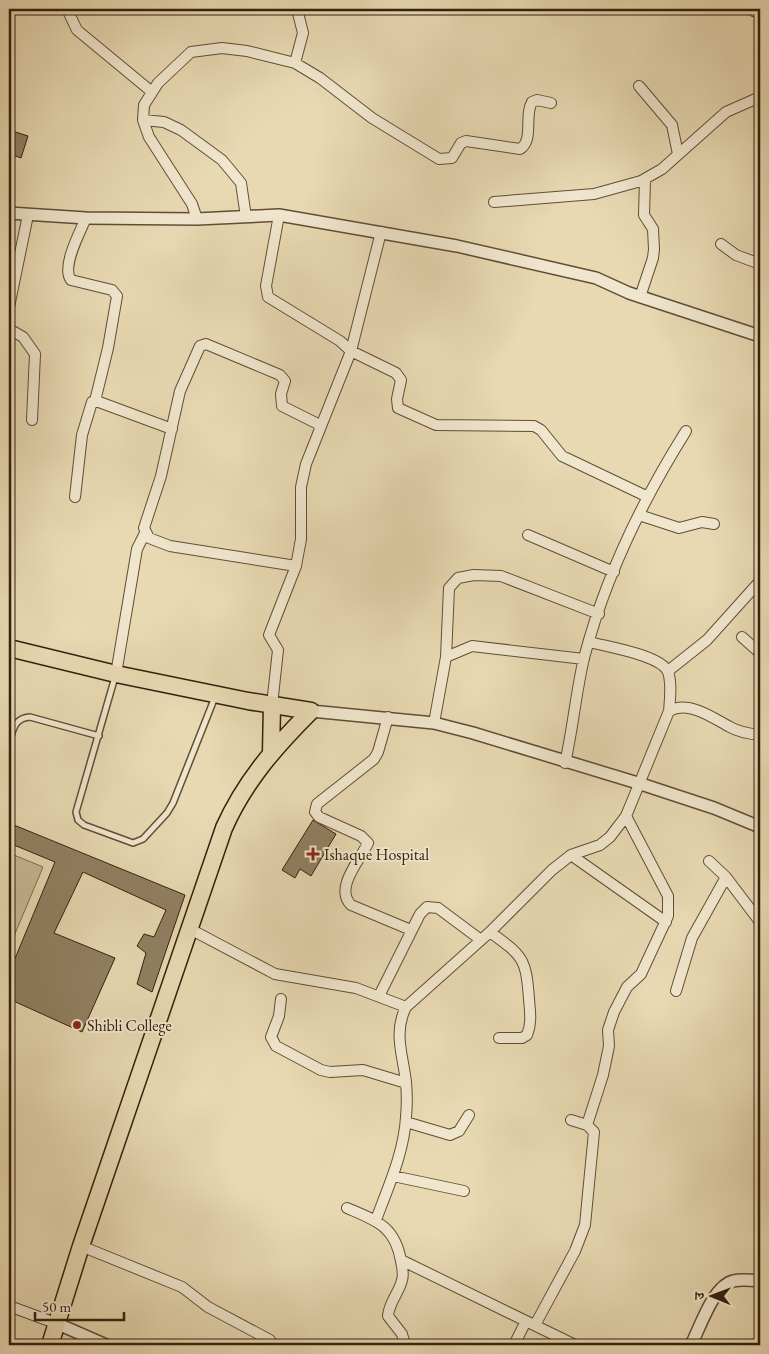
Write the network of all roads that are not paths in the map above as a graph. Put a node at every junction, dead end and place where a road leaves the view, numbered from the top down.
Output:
1 (67, 9) edge
2 (297, 9) edge
3 (295, 62) junction
4 (639, 86) dead end
5 (152, 92) junction
6 (760, 97) edge
7 (551, 103) dead end
8 (143, 120) junction
9 (678, 154) junction
10 (644, 180) junction
11 (494, 202) dead end
12 (9, 214) edge
13 (28, 215) junction
14 (279, 215) junction
15 (246, 216) junction
16 (86, 218) junction
17 (197, 219) junction
18 (381, 232) junction
19 (721, 244) dead end
20 (760, 264) edge
21 (640, 297) junction
22 (9, 307) edge
23 (9, 329) edge
24 (760, 336) edge
25 (351, 351) junction
26 (95, 401) junction
27 (32, 420) dead end
28 (320, 424) junction
29 (172, 430) junction
30 (686, 431) dead end
31 (75, 497) dead end
32 (648, 497) junction
33 (639, 515) junction
34 (714, 524) dead end
35 (145, 533) junction
36 (528, 536) dead end
37 (296, 566) junction
38 (614, 572) junction
39 (760, 581) edge
40 (599, 614) junction
41 (742, 637) dead end
42 (590, 642) junction
43 (9, 648) edge
44 (760, 653) edge
45 (446, 657) junction
46 (584, 659) junction
47 (668, 671) junction
48 (116, 674) junction
49 (216, 694) junction
50 (272, 705) junction
51 (311, 711) junction
52 (669, 711) junction
53 (388, 718) junction
54 (434, 724) junction
55 (760, 735) edge
56 (99, 736) junction
57 (9, 743) edge
58 (271, 754) junction
59 (565, 763) junction
60 (641, 784) junction
61 (626, 816) junction
62 (760, 827) edge
63 (571, 855) junction
64 (709, 860) dead end
65 (726, 877) junction
66 (666, 922) junction
67 (760, 922) edge
68 (190, 929) junction
69 (411, 930) junction
70 (490, 932) junction
71 (481, 940) junction
72 (676, 991) dead end
73 (380, 996) junction
74 (281, 999) dead end
75 (406, 1007) junction
76 (499, 1038) dead end
77 (406, 1083) junction
78 (469, 1116) dead end
79 (570, 1120) dead end
80 (406, 1122) junction
81 (587, 1125) junction
82 (392, 1176) junction
83 (464, 1191) dead end
84 (347, 1208) dead end
85 (376, 1220) junction
86 (82, 1246) junction
87 (400, 1260) junction
88 (760, 1281) edge
89 (9, 1306) edge
90 (530, 1323) junction
91 (58, 1324) junction
92 (270, 1340) dead end
93 (50, 1345) edge
94 (106, 1345) edge
95 (405, 1345) edge
96 (514, 1345) edge
97 (575, 1345) edge
98 (691, 1345) edge

1 - 5 street
2 - 3 street
3 - 5 street
3 - 7 street
4 - 9 street
5 - 8 street
6 - 9 street
8 - 15 street
8 - 17 street
9 - 10 street
10 - 11 street
10 - 21 street
12 - 13 street
13 - 16 street
13 - 22 street
14 - 15 street
14 - 18 street
14 - 25 street
15 - 17 street
16 - 17 street
16 - 26 street
18 - 21 street
18 - 25 street
19 - 20 street
21 - 24 street
23 - 27 street
25 - 28 street
25 - 32 street
26 - 29 street
26 - 31 street
28 - 29 street
28 - 37 street
29 - 35 street
30 - 32 street
32 - 33 street
33 - 34 street
33 - 38 street
35 - 37 street
35 - 48 street
36 - 38 street
37 - 50 street
38 - 40 street
39 - 47 street
40 - 42 street
40 - 45 street
41 - 44 street
42 - 46 street
42 - 47 street
43 - 48 highway
45 - 46 street
45 - 54 street
46 - 59 street
47 - 52 street
48 - 49 highway
48 - 56 lane
49 - 50 highway
49 - 56 lane
50 - 51 highway
50 - 58 highway
51 - 53 street
51 - 58 highway
52 - 55 street
52 - 60 street
53 - 54 street
53 - 69 street
54 - 59 street
56 - 57 lane
58 - 68 highway
59 - 60 street
60 - 61 street
60 - 62 street
61 - 63 street
61 - 66 street
63 - 66 street
63 - 70 street
64 - 65 street
65 - 67 street
65 - 72 street
66 - 81 street
68 - 73 street
68 - 86 highway
69 - 71 street
69 - 73 street
70 - 71 street
70 - 76 street
71 - 75 street
73 - 75 street
74 - 77 street
75 - 77 street
77 - 80 street
78 - 80 street
79 - 81 street
80 - 82 street
81 - 90 street
82 - 83 street
82 - 85 street
84 - 85 street
85 - 87 street
86 - 91 highway
86 - 92 street
87 - 90 street
87 - 95 street
88 - 98 street
89 - 91 street
90 - 96 street
90 - 97 street
91 - 93 highway
91 - 94 street

